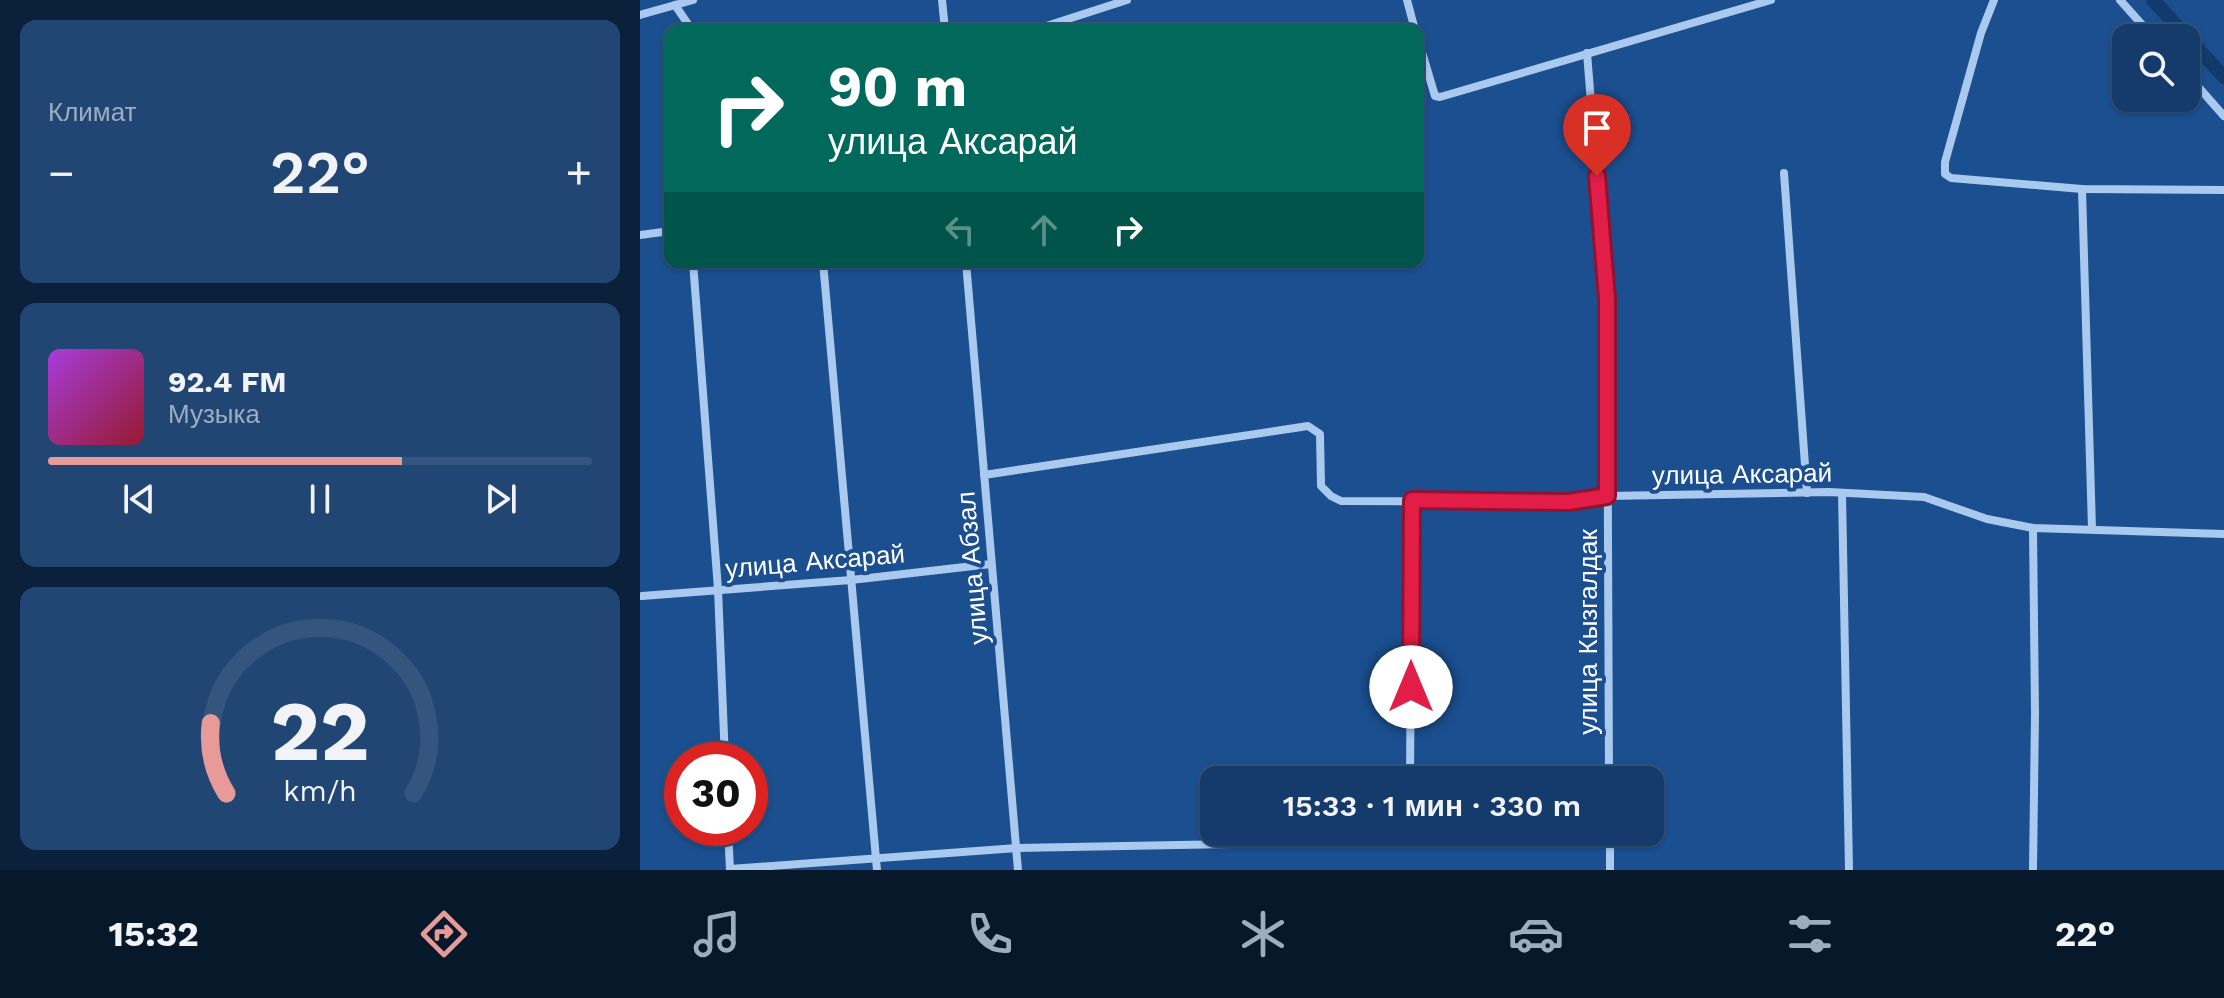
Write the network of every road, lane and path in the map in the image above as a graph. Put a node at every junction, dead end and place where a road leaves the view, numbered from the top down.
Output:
1 (693, 0) edge
2 (942, 0) edge
3 (1127, 0) edge
4 (1407, 0) edge
5 (1771, 0) edge
6 (1994, 0) edge
7 (2120, 0) edge
8 (675, 5) junction
9 (640, 15) edge
10 (688, 24) edge
11 (944, 24) edge
12 (1053, 24) edge
13 (1413, 24) edge
14 (2141, 24) edge
15 (1587, 53) junction
16 (1424, 59) edge
17 (2200, 89) edge
18 (2224, 116) edge
19 (1784, 173) dead end
20 (2082, 189) junction
21 (2224, 190) edge
22 (664, 232) edge
23 (640, 235) edge
24 (693, 268) edge
25 (824, 268) edge
26 (967, 268) edge
27 (984, 475) junction
28 (1807, 493) junction
29 (1842, 493) junction
30 (1607, 496) junction
31 (1412, 500) junction
32 (2033, 528) junction
33 (2092, 529) junction
34 (2224, 534) edge
35 (991, 564) junction
36 (851, 580) junction
37 (718, 589) junction
38 (642, 596) dead end
39 (724, 742) edge
40 (1410, 766) edge
41 (1609, 766) edge
42 (1200, 845) edge
43 (729, 846) edge
44 (1610, 846) edge
45 (1017, 848) junction
46 (876, 857) junction
47 (730, 869) edge
48 (877, 870) edge
49 (1018, 870) edge
50 (1610, 870) edge
51 (1849, 870) edge
52 (2033, 870) edge

1 - 8 street
2 - 11 street
3 - 12 street
4 - 13 street
5 - 15 street
6 - 20 street
7 - 14 street
8 - 9 street
8 - 10 street
15 - 16 street
15 - 30 street, улица Кызгалдак
17 - 18 street
19 - 28 street
20 - 21 street
20 - 33 street
22 - 23 street
24 - 37 street
25 - 36 street
26 - 27 street, улица Абзал
27 - 31 street, улица Аксарай
27 - 35 street, улица Абзал
28 - 29 street, улица Аксарай
28 - 30 street, улица Аксарай
29 - 32 street, улица Аксарай
29 - 51 street
30 - 31 street, улица Аксарай
30 - 41 street, улица Кызгалдак
31 - 40 street
32 - 33 street, улица Аксарай
32 - 52 street
33 - 34 street, улица Аксарай
35 - 36 street, улица Аксарай
35 - 45 street, улица Абзал
36 - 37 street, улица Аксарай
36 - 46 street
37 - 38 street, улица Аксарай
37 - 39 street
42 - 45 street
43 - 47 street
44 - 50 street
45 - 46 street
45 - 49 street, улица Абзал
46 - 47 street
46 - 48 street

